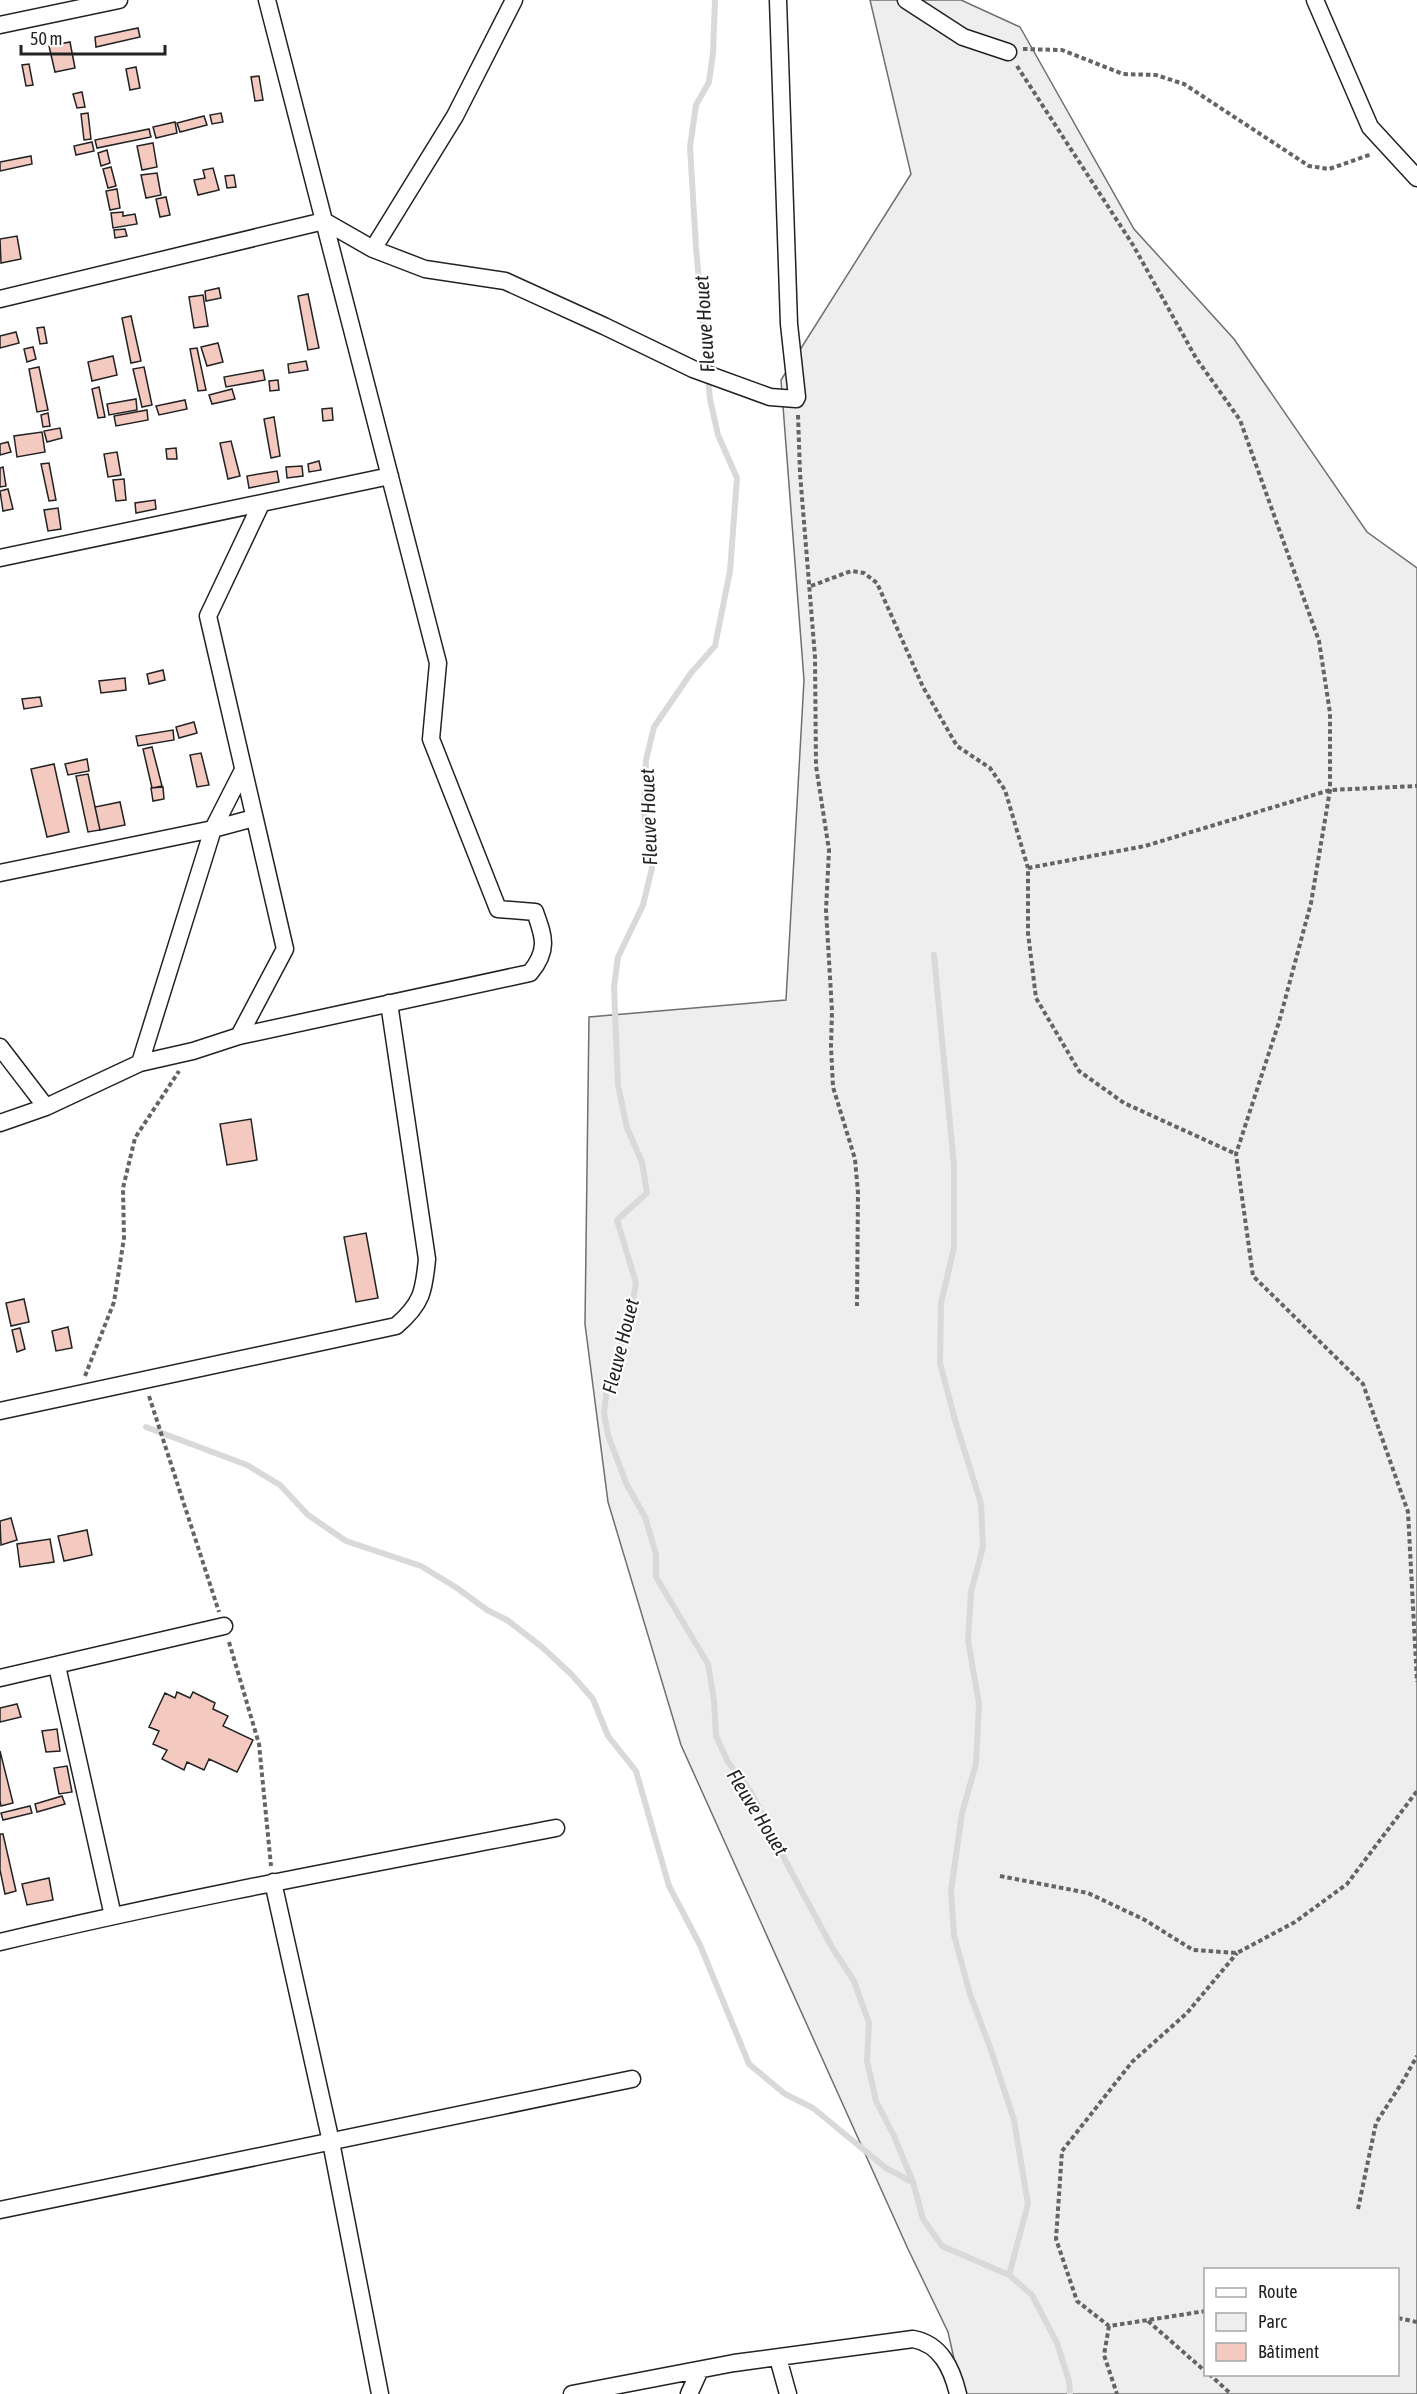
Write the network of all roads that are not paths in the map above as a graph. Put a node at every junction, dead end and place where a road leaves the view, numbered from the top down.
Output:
1 (119, 0) edge
2 (267, 0) edge
3 (514, 0) edge
4 (778, 0) edge
5 (906, 0) edge
6 (1315, 0) edge
7 (0, 25) edge
8 (1008, 52) road end
9 (1417, 178) edge
10 (324, 221) junction
11 (373, 249) junction
12 (0, 299) edge
13 (390, 476) junction
14 (261, 504) junction
15 (0, 558) edge
16 (243, 771) junction
17 (254, 818) junction
18 (213, 829) junction
19 (0, 873) edge
20 (389, 1003) junction
21 (239, 1036) junction
22 (0, 1047) edge
23 (140, 1062) junction
24 (46, 1107) junction
25 (0, 1123) edge
26 (0, 1411) edge
27 (224, 1626) dead end
28 (57, 1666) junction
29 (0, 1678) edge
30 (556, 1828) dead end
31 (273, 1882) junction
32 (112, 1916) junction
33 (0, 1942) edge
34 (632, 2079) dead end
35 (331, 2142) junction
36 (0, 2210) edge
37 (778, 2358) junction
38 (699, 2372) junction
39 (380, 2394) edge
40 (572, 2394) edge
41 (689, 2394) edge
42 (788, 2394) edge
43 (958, 2394) edge

1 - 7 street
2 - 10 street
3 - 11 street
4 - 11 street
5 - 8 street
6 - 9 street
10 - 11 street
10 - 12 street
10 - 13 street
13 - 14 street
13 - 20 street
14 - 15 street
14 - 16 street
16 - 17 street
16 - 18 street
17 - 18 street
17 - 21 street
18 - 19 street
18 - 23 street
20 - 21 street
20 - 26 street
21 - 23 street
22 - 24 street
23 - 24 street
24 - 25 street
27 - 28 street
28 - 29 street
28 - 32 street
30 - 31 street
31 - 32 street
31 - 35 street
32 - 33 street
34 - 35 street
35 - 36 street
35 - 39 street
37 - 38 street
37 - 42 street
37 - 43 street
38 - 40 street
38 - 41 street

